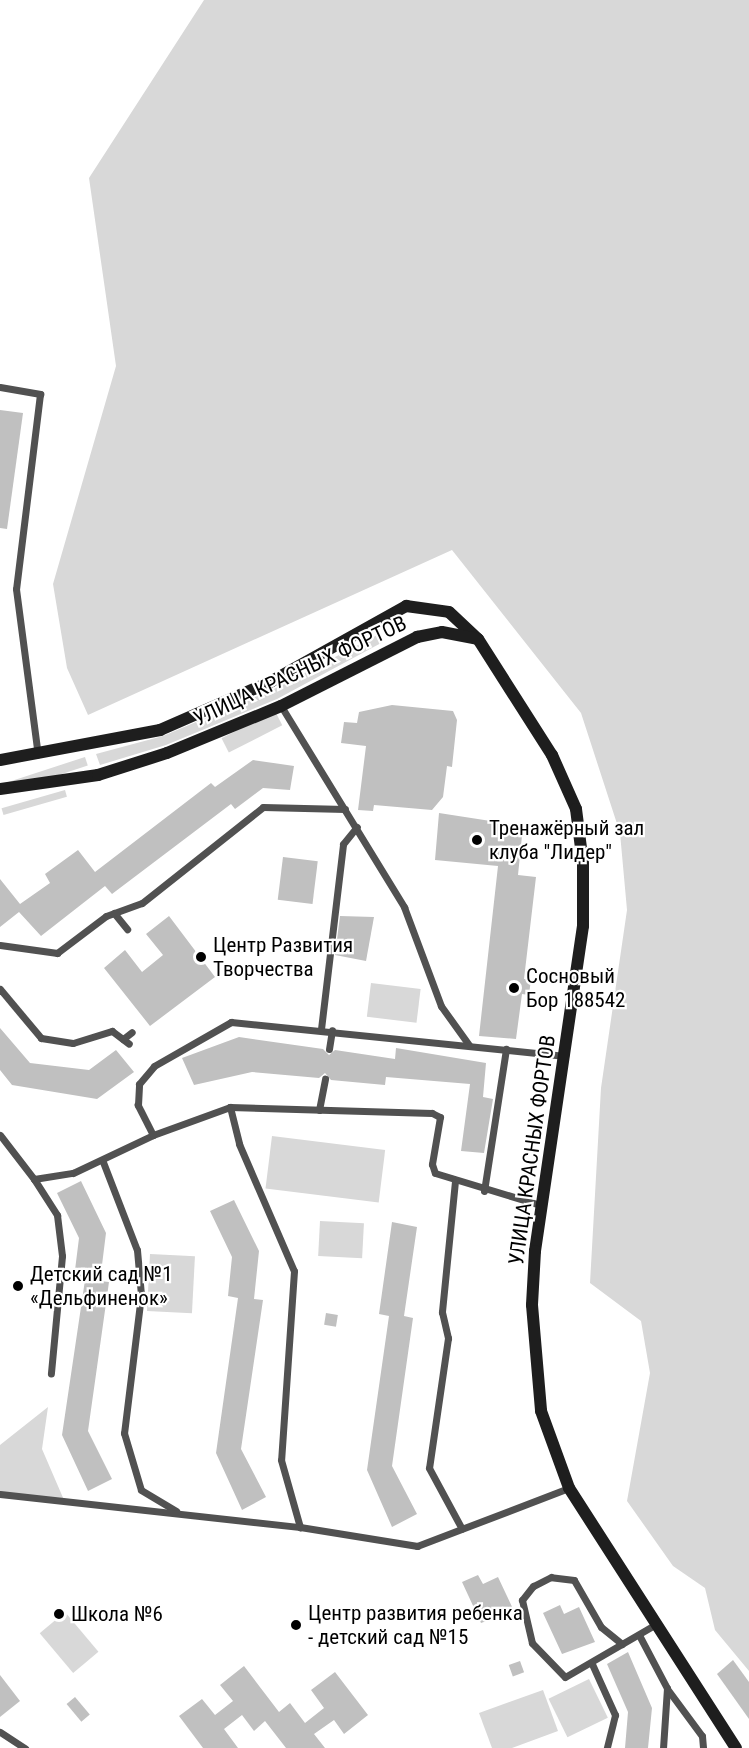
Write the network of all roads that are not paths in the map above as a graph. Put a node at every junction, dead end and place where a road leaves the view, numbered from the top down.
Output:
1 (0, 387) edge
2 (478, 639) junction
3 (281, 706) junction
4 (38, 754) junction
5 (0, 760) edge
6 (0, 789) edge
7 (345, 809) junction
8 (357, 827) junction
9 (114, 913) junction
10 (127, 929) dead end
11 (0, 945) edge
12 (0, 989) edge
13 (321, 1029) junction
14 (332, 1030) junction
15 (132, 1032) dead end
16 (469, 1045) junction
17 (329, 1049) dead end
18 (506, 1049) junction
19 (565, 1056) junction
20 (325, 1079) dead end
21 (230, 1107) junction
22 (319, 1110) junction
23 (0, 1135) edge
24 (153, 1135) junction
25 (104, 1162) junction
26 (34, 1179) junction
27 (455, 1181) junction
28 (484, 1191) junction
29 (540, 1205) junction
30 (51, 1372) dead end
31 (568, 1488) junction
32 (0, 1494) edge
33 (178, 1512) junction
34 (300, 1527) junction
35 (462, 1529) junction
36 (656, 1624) junction
37 (639, 1635) junction
38 (622, 1644) junction
39 (592, 1664) junction
40 (667, 1688) junction
41 (0, 1732) edge
42 (25, 1748) edge
43 (607, 1748) edge
44 (663, 1748) edge
45 (703, 1748) edge
46 (735, 1748) edge

1 - 4 lane
2 - 3 street, УЛИЦА КРАСНЫХ ФОРТОВ
2 - 4 street, УЛИЦА КРАСНЫХ ФОРТОВ
2 - 19 street, УЛИЦА КРАСНЫХ ФОРТОВ
3 - 6 street, УЛИЦА КРАСНЫХ ФОРТОВ
3 - 7 lane
4 - 5 street, УЛИЦА КРАСНЫХ ФОРТОВ
7 - 8 lane
7 - 9 lane
8 - 13 lane
8 - 16 lane
9 - 10 lane
9 - 11 lane
12 - 15 lane
13 - 14 lane
13 - 24 lane
14 - 16 lane
14 - 17 lane
16 - 18 lane
18 - 19 lane
18 - 28 lane
19 - 29 street, УЛИЦА КРАСНЫХ ФОРТОВ
20 - 22 lane
21 - 22 lane
21 - 24 lane
21 - 34 lane
22 - 27 lane
23 - 26 lane
24 - 25 lane
25 - 26 lane
25 - 33 lane
26 - 30 lane
27 - 28 lane
27 - 35 lane
28 - 29 lane
29 - 31 street, УЛИЦА КРАСНЫХ ФОРТОВ
31 - 35 lane
31 - 36 street, УЛИЦА КРАСНЫХ ФОРТОВ
32 - 33 lane
33 - 34 lane
34 - 35 lane
36 - 37 lane
36 - 46 street, УЛИЦА КРАСНЫХ ФОРТОВ
37 - 38 lane
37 - 40 lane
38 - 39 lane
38 - 39 lane
39 - 43 lane
40 - 44 lane
40 - 45 lane
41 - 42 lane

